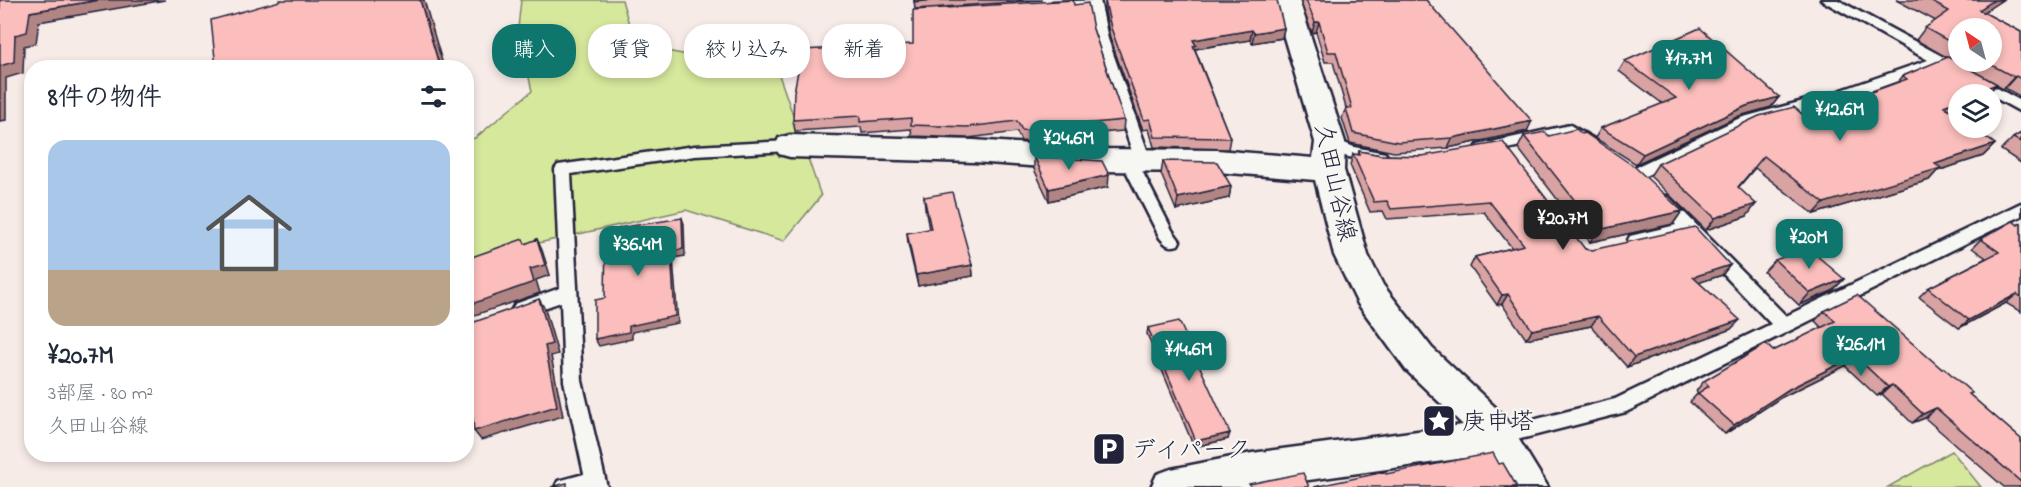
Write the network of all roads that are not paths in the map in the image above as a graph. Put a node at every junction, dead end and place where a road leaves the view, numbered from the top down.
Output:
1 (1287, 0) edge
2 (1828, 0) edge
3 (1093, 2) edge
4 (1037, 7) edge
5 (1940, 61) junction
6 (2021, 108) edge
7 (1504, 145) junction
8 (790, 146) joint
9 (1598, 149) edge
10 (1470, 151) edge
11 (1329, 156) junction
12 (1394, 160) edge
13 (1136, 161) junction
14 (1518, 163) edge
15 (2021, 209) edge
16 (1691, 228) junction
17 (1172, 241) dead end
18 (1617, 245) edge
19 (570, 291) junction
20 (508, 314) edge
21 (1783, 325) junction
22 (1497, 437) junction
23 (1209, 483) edge
24 (596, 484) edge
25 (566, 487) edge
26 (1171, 487) edge
27 (1528, 487) edge

1 - 11 street, 久田山谷線
2 - 5 lane
3 - 4 lane
3 - 13 lane
5 - 6 lane
5 - 16 lane
7 - 9 lane
7 - 10 lane
7 - 14 lane
8 - 13 street
8 - 19 lane
11 - 12 lane
11 - 13 street
11 - 22 street, 久田山谷線
13 - 17 lane
15 - 21 lane
16 - 18 lane
16 - 21 lane
19 - 20 lane
19 - 24 lane
21 - 22 lane
22 - 23 street
22 - 27 street, 久田山谷線
23 - 26 street
24 - 25 lane

